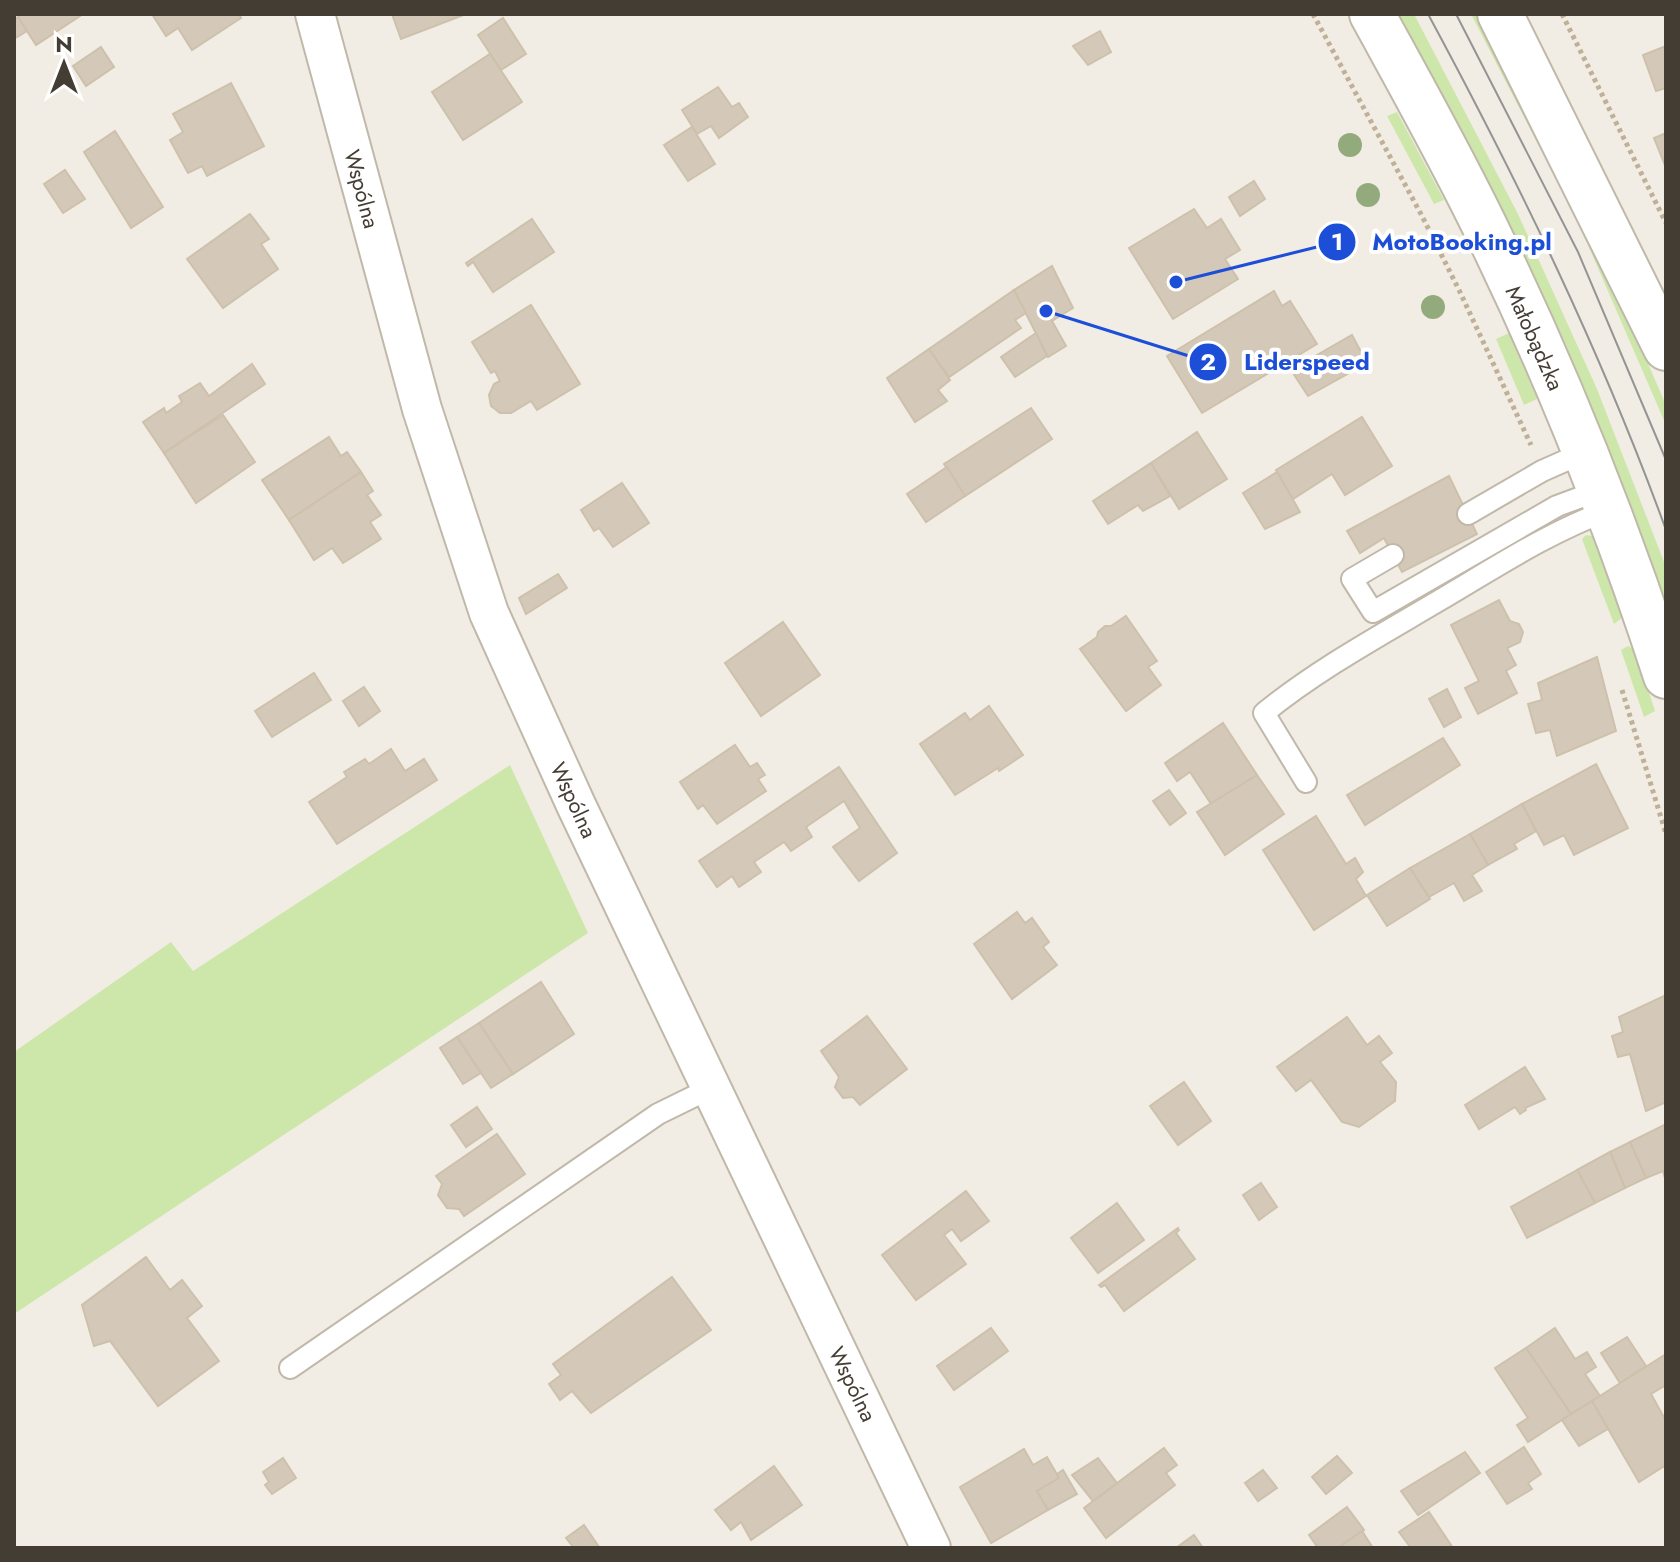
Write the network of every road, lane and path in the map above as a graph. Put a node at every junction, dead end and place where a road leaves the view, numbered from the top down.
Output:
1 (315, 14) edge
2 (1313, 14) edge
3 (1372, 14) edge
4 (1500, 14) edge
5 (1562, 14) edge
6 (1666, 223) edge
7 (1666, 348) edge
8 (1542, 471) junction
9 (1598, 484) junction
10 (1468, 514) dead end
11 (1393, 555) dead end
12 (1666, 676) edge
13 (1619, 681) dead end
14 (1306, 782) dead end
15 (1666, 834) edge
16 (711, 1088) junction
17 (290, 1368) dead end
18 (931, 1548) edge

1 - 16 street, Wspólna
2 - 8 path
3 - 9 street, Małobądzka
4 - 7 street
5 - 6 path
8 - 9 lane
8 - 10 lane
9 - 11 lane
9 - 12 street, Małobądzka
9 - 14 lane
13 - 15 path
16 - 17 lane
16 - 18 street, Wspólna

